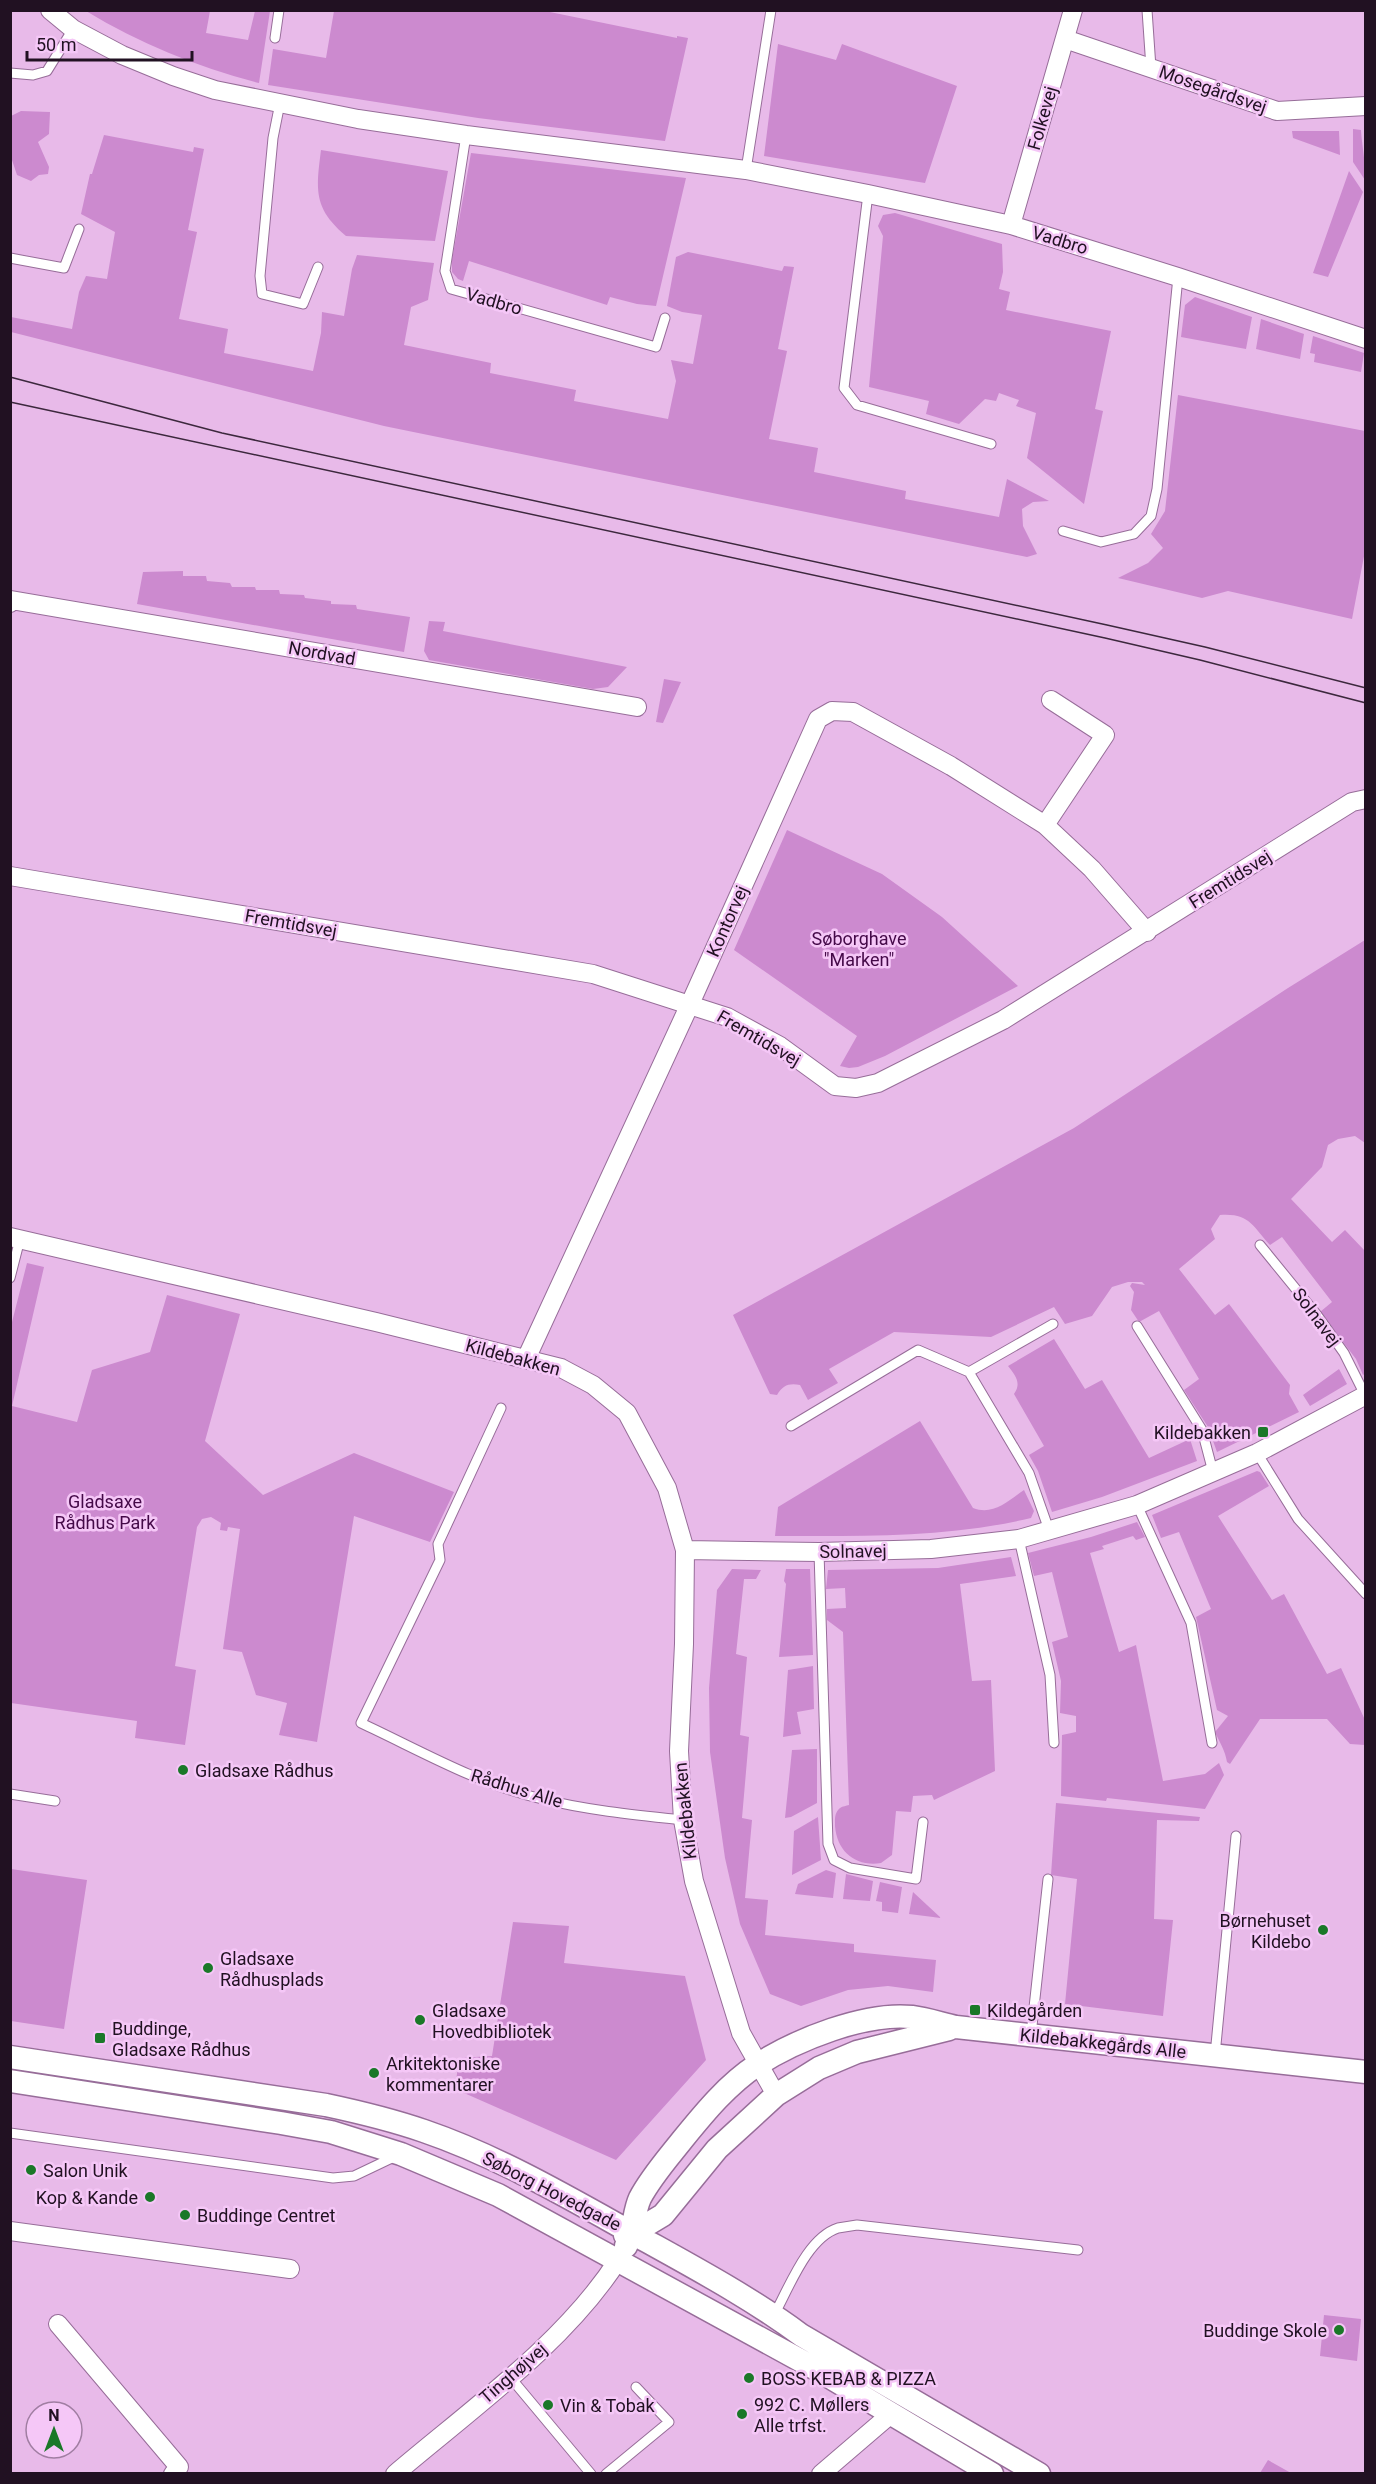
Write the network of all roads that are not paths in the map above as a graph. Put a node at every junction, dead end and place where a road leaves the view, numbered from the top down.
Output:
1 (50, 10) edge
2 (279, 10) edge
3 (771, 10) edge
4 (1073, 10) edge
5 (1147, 10) edge
6 (73, 29) junction
7 (275, 38) dead end
8 (1065, 39) junction
9 (1150, 68) junction
10 (10, 73) edge
11 (280, 103) junction
12 (1365, 106) edge
13 (466, 135) junction
14 (746, 171) junction
15 (868, 194) junction
16 (1011, 225) junction
17 (79, 229) dead end
18 (10, 258) edge
19 (318, 267) dead end
20 (1178, 277) junction
21 (665, 318) dead end
22 (1365, 339) edge
23 (991, 444) dead end
24 (1063, 531) dead end
25 (10, 603) edge
26 (1051, 700) dead end
27 (637, 707) dead end
28 (1365, 799) edge
29 (1045, 825) junction
30 (10, 876) edge
31 (1147, 932) junction
32 (690, 1004) junction
33 (15, 1238) edge
34 (1260, 1245) dead end
35 (10, 1278) edge
36 (1053, 1324) dead end
37 (1137, 1326) dead end
38 (526, 1359) junction
39 (969, 1372) junction
40 (1365, 1395) edge
41 (501, 1408) dead end
42 (791, 1426) dead end
43 (1257, 1453) junction
44 (1213, 1472) junction
45 (1137, 1505) junction
46 (1049, 1530) junction
47 (1019, 1539) junction
48 (685, 1550) junction
49 (819, 1552) junction
50 (1365, 1594) edge
51 (1054, 1743) dead end
52 (1212, 1743) dead end
53 (10, 1794) edge
54 (55, 1801) dead end
55 (683, 1820) junction
56 (923, 1822) dead end
57 (1236, 1836) dead end
58 (1048, 1879) dead end
59 (956, 2027) junction
60 (1031, 2036) junction
61 (1215, 2055) junction
62 (10, 2057) edge
63 (757, 2065) junction
64 (1365, 2072) edge
65 (10, 2081) edge
66 (776, 2095) junction
67 (10, 2133) edge
68 (401, 2154) junction
69 (10, 2231) edge
70 (633, 2233) junction
71 (1078, 2250) dead end
72 (618, 2260) junction
73 (290, 2269) dead end
74 (774, 2315) junction
75 (58, 2324) dead end
76 (801, 2335) junction
77 (510, 2377) junction
78 (636, 2386) dead end
79 (891, 2414) junction
80 (173, 2474) edge
81 (395, 2474) edge
82 (591, 2474) edge
83 (606, 2474) edge
84 (821, 2474) edge
85 (992, 2474) edge
86 (1039, 2474) edge

1 - 6 street, Vadbro
2 - 7 lane
3 - 14 lane
4 - 8 street, Folkevej
5 - 9 lane
6 - 10 lane
6 - 11 street, Vadbro
8 - 9 street, Mosegårdsvej
8 - 16 street, Folkevej
9 - 12 street, Mosegårdsvej
11 - 13 street, Vadbro
11 - 19 lane
13 - 14 street, Vadbro
13 - 21 lane, Vadbro
14 - 15 street, Vadbro
15 - 16 street, Vadbro
15 - 23 lane
16 - 20 street, Vadbro
17 - 18 lane
20 - 22 street, Vadbro
20 - 24 lane
25 - 27 street, Nordvad
26 - 29 street
28 - 31 street, Fremtidsvej
29 - 31 street, Kontorvej
29 - 32 street, Kontorvej
30 - 32 street, Fremtidsvej
31 - 32 street, Fremtidsvej
32 - 38 street, Kontorvej
33 - 35 lane
33 - 38 street, Kildebakken
34 - 40 lane, Solnavej
36 - 39 lane
37 - 44 lane
38 - 48 street, Kildebakken
39 - 42 lane
39 - 46 lane
40 - 43 street, Solnavej
41 - 55 lane, Rådhus Alle
43 - 44 street, Solnavej
43 - 50 lane
44 - 45 street, Solnavej
45 - 46 street, Solnavej
45 - 52 lane
46 - 47 street, Solnavej
47 - 49 street, Solnavej
47 - 51 lane
48 - 49 street, Solnavej
48 - 55 street, Kildebakken
49 - 56 lane
53 - 54 lane
55 - 63 street, Kildebakken
57 - 61 lane
58 - 60 lane
59 - 60 street, Kildebakkegårds Alle
59 - 63 street, Kildebakkegårds Alle
59 - 66 street, Kildebakkegårds Alle
60 - 61 street, Kildebakkegårds Alle
61 - 64 street, Kildebakkegårds Alle
62 - 70 street, Søborg Hovedgade
63 - 66 street, Kildebakken
63 - 70 street, Kildebakkegårds Alle
65 - 68 street, Søborg Hovedgade
66 - 70 street, Kildebakkegårds Alle
67 - 68 lane
68 - 70 street
68 - 72 street, Søborg Hovedgade
69 - 73 street
70 - 72 street, Kildebakkegårds Alle
70 - 74 street, Søborg Hovedgade
71 - 74 lane
72 - 76 street
72 - 77 street, Tinghøjvej
72 - 79 street, Søborg Hovedgade
74 - 76 street, Søborg Hovedgade
75 - 80 street
76 - 86 street, Søborg Hovedgade
77 - 81 street, Tinghøjvej
77 - 82 lane
78 - 83 lane
79 - 84 street
79 - 85 street, Søborg Hovedgade

